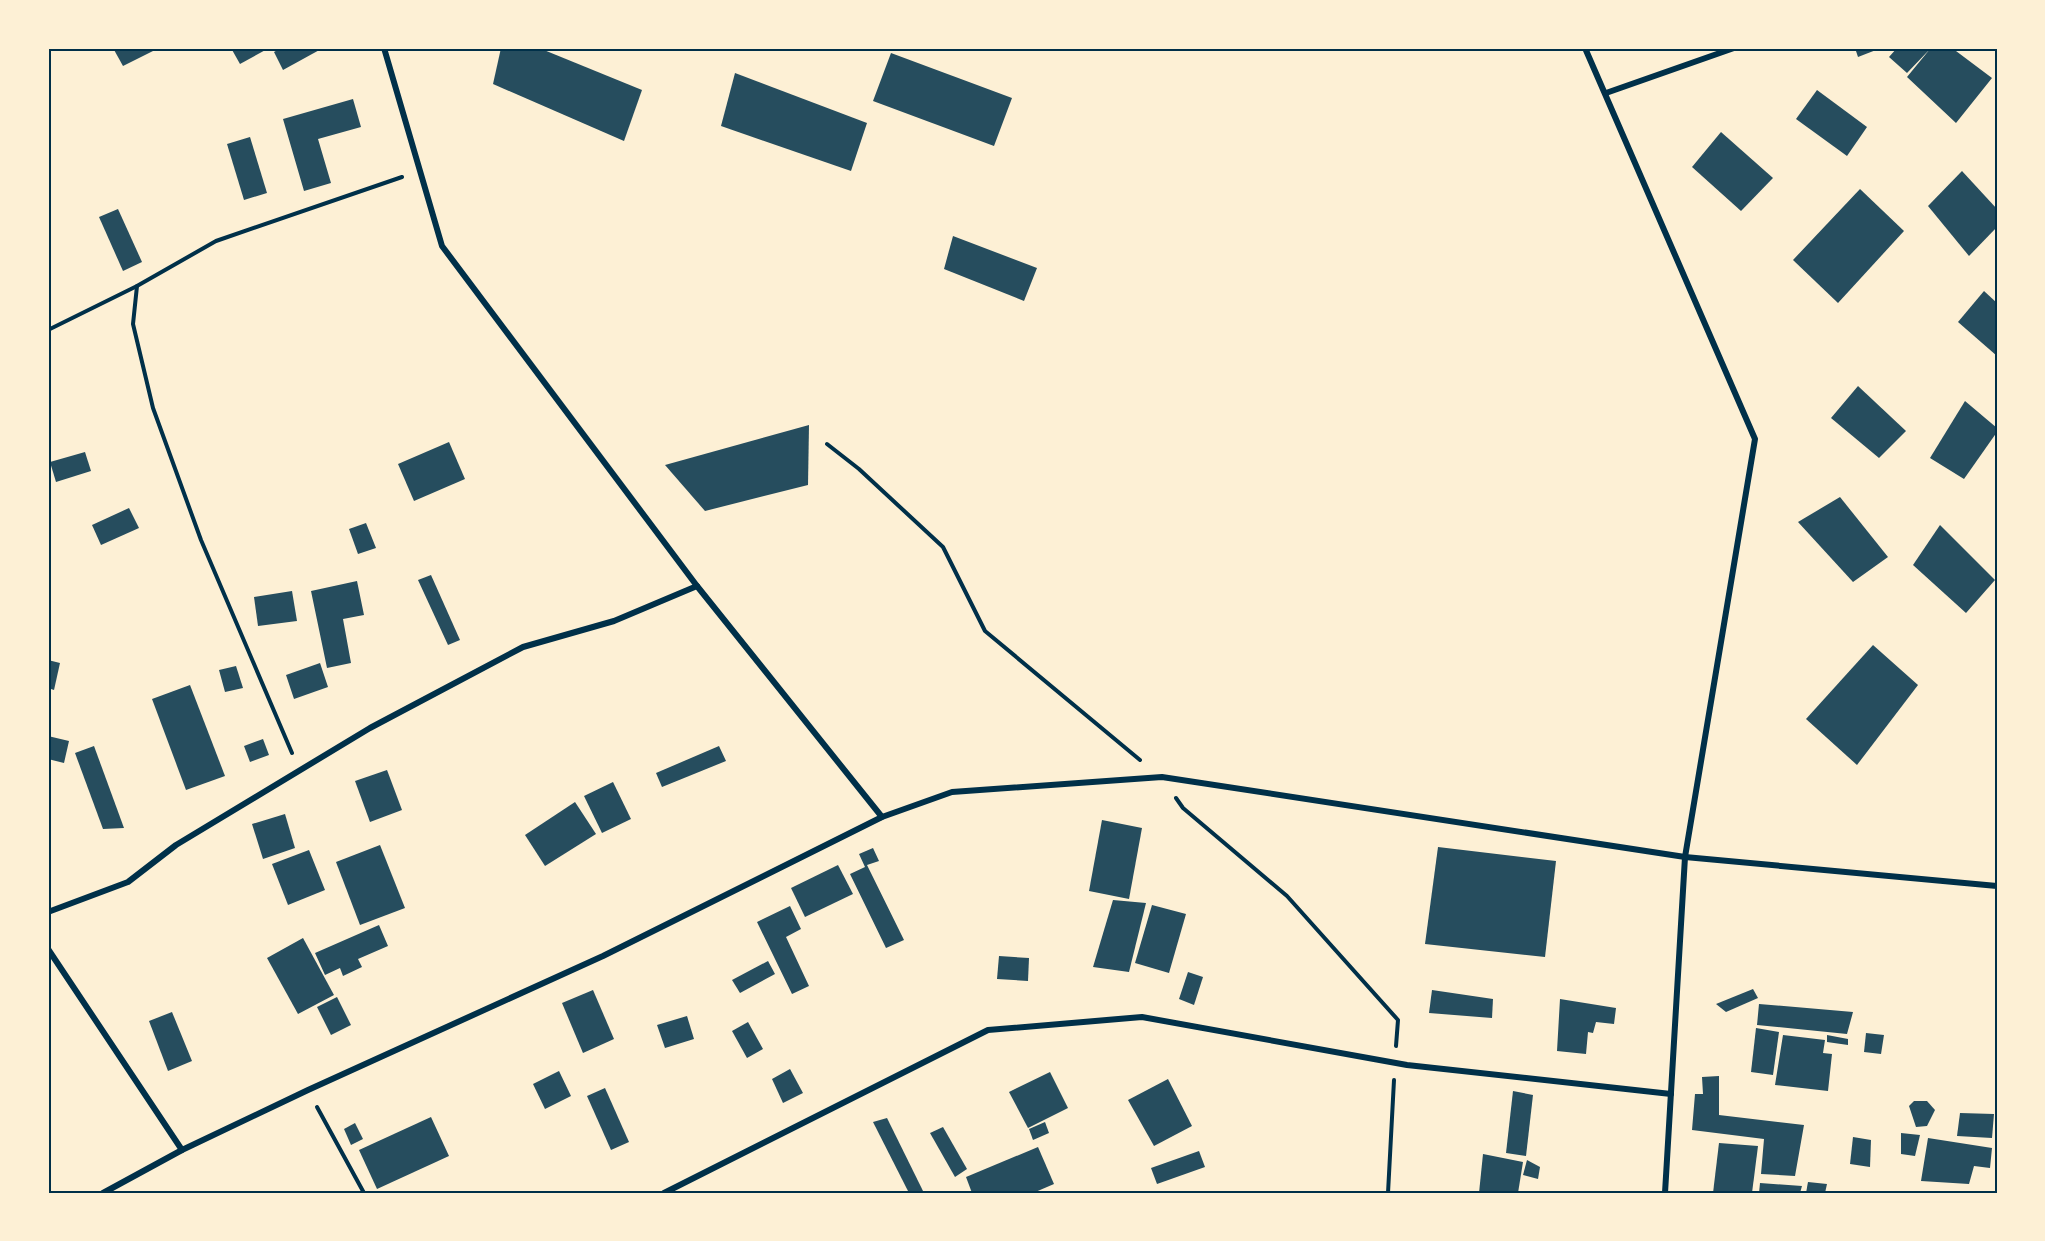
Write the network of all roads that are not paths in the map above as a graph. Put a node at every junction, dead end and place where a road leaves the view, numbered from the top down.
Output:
1 (384, 48) edge
2 (1585, 48) edge
3 (1734, 48) edge
4 (1606, 93) junction
5 (697, 586) junction
6 (882, 817) junction
7 (1685, 857) junction
8 (1997, 886) edge
9 (48, 912) edge
10 (48, 949) edge
11 (1671, 1094) junction
12 (182, 1150) junction
13 (103, 1193) edge
14 (664, 1193) edge
15 (1665, 1193) edge

1 - 5 street
2 - 4 street
3 - 4 street
4 - 7 street
5 - 6 street
5 - 9 street
6 - 7 street
6 - 12 street
7 - 8 street
7 - 11 street
10 - 12 street
11 - 14 street
11 - 15 street
12 - 13 street

